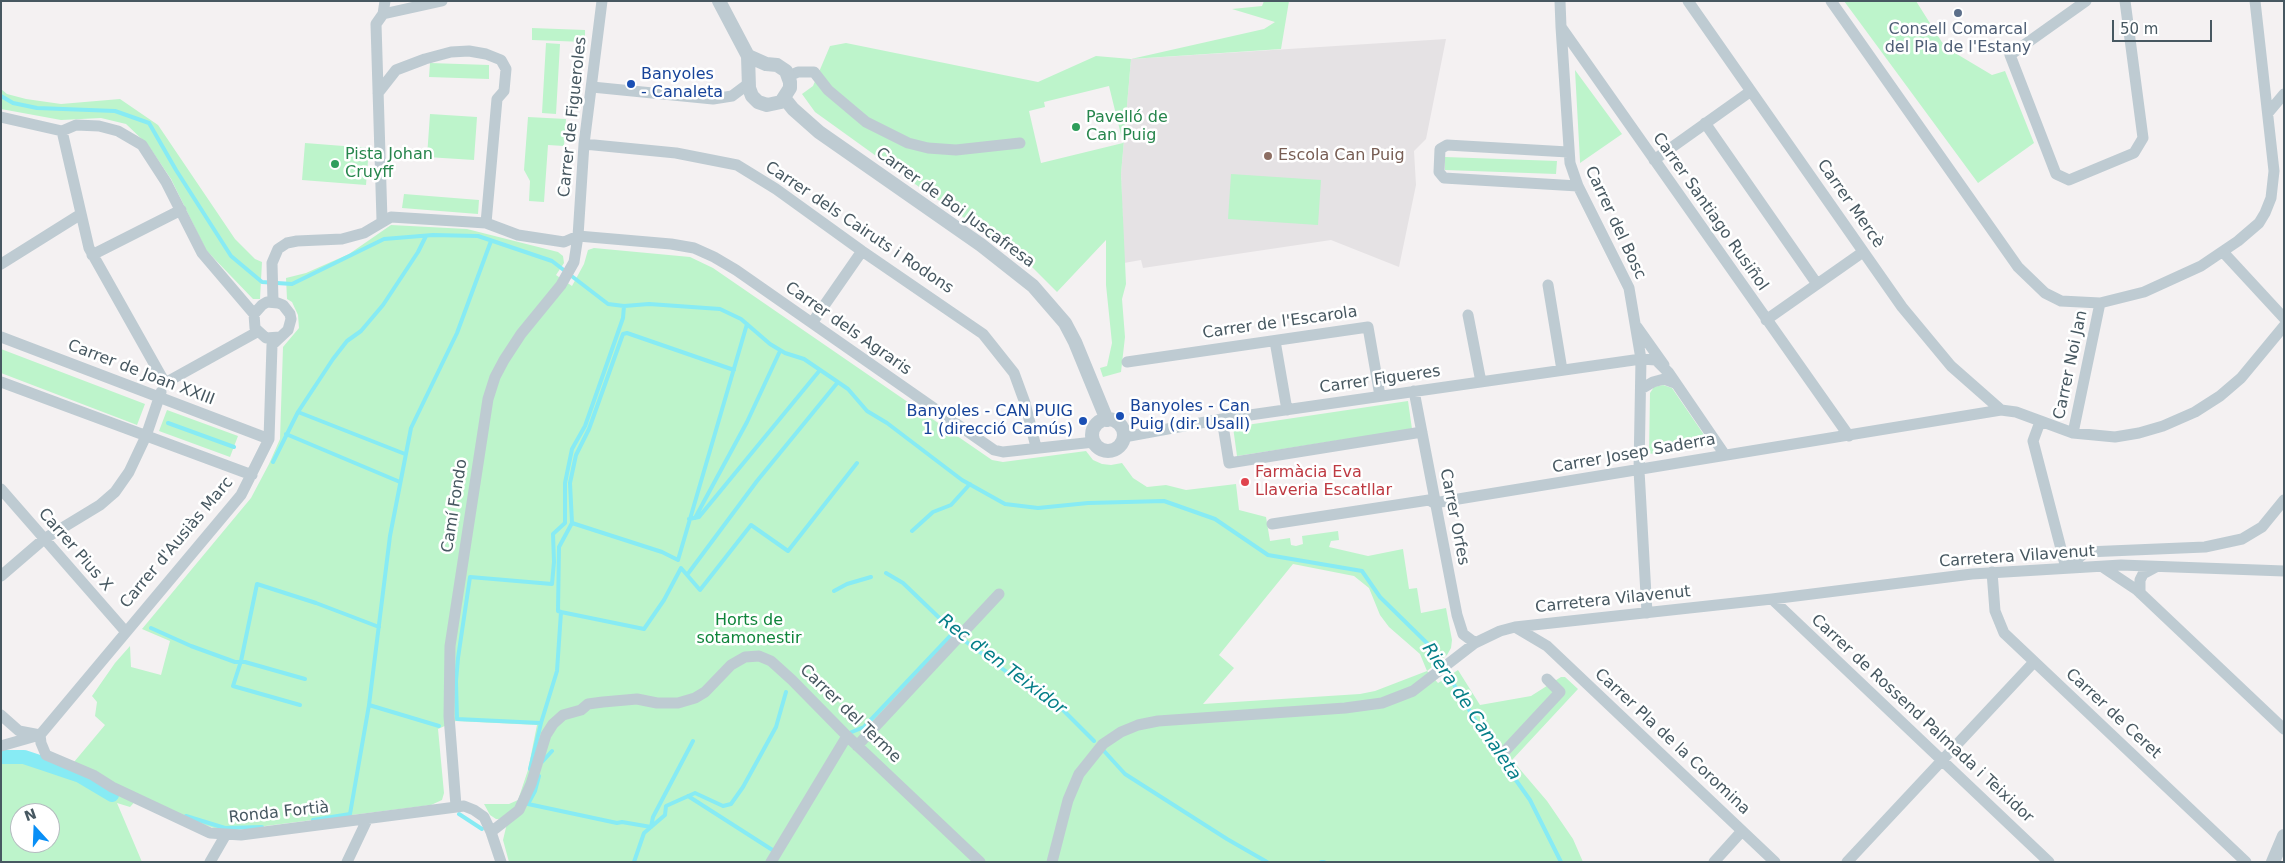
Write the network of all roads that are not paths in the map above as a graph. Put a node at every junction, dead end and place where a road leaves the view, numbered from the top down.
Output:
1 (385, 1) edge
2 (442, 1) edge
3 (602, 1) edge
4 (719, 1) edge
5 (1560, 1) edge
6 (1688, 1) edge
7 (1831, 1) edge
8 (2086, 1) edge
9 (2125, 1) edge
10 (2255, 1) edge
11 (383, 14) junction
12 (1561, 27) junction
13 (748, 56) junction
14 (766, 64) junction
15 (789, 76) junction
16 (749, 81) junction
17 (592, 87) junction
18 (1752, 92) junction
19 (378, 93) junction
20 (2284, 94) edge
21 (784, 99) junction
22 (2268, 113) junction
23 (1, 117) edge
24 (1705, 124) junction
25 (62, 131) junction
26 (1020, 143) dead end
27 (584, 144) junction
28 (1568, 152) junction
29 (1654, 160) junction
30 (1578, 186) junction
31 (181, 210) junction
32 (81, 214) junction
33 (382, 220) junction
34 (486, 223) junction
35 (578, 236) junction
36 (862, 252) junction
37 (1863, 252) junction
38 (2223, 252) junction
39 (92, 255) junction
40 (1, 264) edge
41 (1817, 284) junction
42 (1548, 285) dead end
43 (273, 302) junction
44 (2100, 304) junction
45 (254, 314) junction
46 (1468, 315) dead end
47 (2284, 318) edge
48 (1766, 320) junction
49 (812, 323) junction
50 (1636, 326) junction
51 (2284, 326) edge
52 (1, 337) edge
53 (269, 338) junction
54 (1275, 341) junction
55 (1641, 359) junction
56 (1127, 362) dead end
57 (1562, 370) junction
58 (1672, 378) junction
59 (1, 382) edge
60 (1481, 382) junction
61 (164, 383) junction
62 (1641, 389) junction
63 (1414, 391) junction
64 (1380, 396) junction
65 (158, 398) junction
66 (1287, 410) junction
67 (2001, 410) junction
68 (1222, 419) junction
69 (1107, 420) junction
70 (2040, 422) junction
71 (1422, 432) junction
72 (2074, 433) junction
73 (146, 436) junction
74 (1849, 436) junction
75 (1124, 437) junction
76 (269, 439) junction
77 (1094, 442) junction
78 (1036, 448) junction
79 (1725, 455) junction
80 (1639, 470) junction
81 (252, 476) junction
82 (1, 489) edge
83 (2284, 500) edge
84 (1434, 503) junction
85 (1272, 524) dead end
86 (44, 539) junction
87 (2156, 567) junction
88 (2066, 568) junction
89 (2104, 568) junction
90 (2284, 571) edge
91 (1992, 572) junction
92 (1, 576) edge
93 (2140, 593) junction
94 (999, 594) dead end
95 (1772, 599) junction
96 (1647, 613) junction
97 (1554, 622) junction
98 (1515, 627) junction
99 (125, 631) junction
100 (1475, 643) junction
101 (1547, 646) junction
102 (2034, 662) junction
103 (1547, 679) dead end
104 (3, 722) edge
105 (2284, 729) edge
106 (40, 735) junction
107 (847, 736) junction
108 (1, 746) edge
109 (857, 746) junction
110 (1506, 750) dead end
111 (1942, 760) junction
112 (456, 806) junction
113 (367, 820) junction
114 (1742, 830) junction
115 (491, 832) junction
116 (225, 836) junction
117 (2284, 836) edge
118 (210, 862) edge
119 (347, 862) edge
120 (501, 862) edge
121 (771, 862) edge
122 (980, 862) edge
123 (1052, 862) edge
124 (1714, 862) edge
125 (1775, 862) edge
126 (1846, 862) edge
127 (2049, 862) edge
128 (2246, 862) edge
129 (2273, 862) edge

1 - 11 street
2 - 11 street
3 - 17 street, Carrer de Figueroles
4 - 13 street
5 - 12 street
6 - 18 street, Carrer Mercè
7 - 44 street
8 - 9 street
10 - 22 street
11 - 19 street
12 - 28 street, Carrer del Bosc
12 - 29 street, Carrer Santiago Rusiñol
13 - 14 street
13 - 16 street
14 - 15 street
14 - 16 street
15 - 21 street
15 - 26 street
16 - 17 street
16 - 21 street
17 - 27 street, Carrer de Figueroles
18 - 24 street
18 - 37 street, Carrer Mercè
19 - 33 street
19 - 34 street
20 - 22 street
21 - 69 street, Carrer de Boi Juscafresa
22 - 38 street
23 - 25 street
24 - 29 street
24 - 41 street
25 - 31 street
25 - 32 street
27 - 35 street, Carrer de Figueroles
27 - 36 street, Carrer dels Cairuts i Rodons
28 - 30 street, Carrer del Bosc
28 - 30 street
29 - 48 street, Carrer Santiago Rusiñol
30 - 50 street, Carrer del Bosc
31 - 39 street
31 - 45 street
32 - 39 street
32 - 40 street
33 - 34 street, Carrer dels Agraris
33 - 43 street
34 - 35 street, Carrer dels Agraris
35 - 49 street, Carrer dels Agraris
35 - 112 street, Camí Fondo
36 - 49 street
36 - 78 street, Carrer dels Cairuts i Rodons
37 - 41 street
37 - 67 street, Carrer Mercè
38 - 44 street
38 - 47 street
39 - 61 street
41 - 48 street
42 - 57 street
43 - 45 street
43 - 53 street
44 - 72 street, Carrer Noi Jan
45 - 53 street
46 - 60 street
48 - 74 street, Carrer Santiago Rusiñol
49 - 78 street, Carrer dels Agraris
50 - 55 street, Carrer del Bosc
50 - 58 street
51 - 72 street
52 - 65 street, Carrer de Joan XXIII
53 - 61 street
53 - 76 street, Carrer d'Ausiàs Marc
54 - 56 street, Carrer de l'Escarola
54 - 64 street, Carrer de l'Escarola
54 - 66 street
55 - 57 street, Carrer Figueres
55 - 58 street
55 - 62 street, Carrer del Bosc
57 - 60 street, Carrer Figueres
58 - 62 street
58 - 79 street
59 - 73 street
60 - 63 street, Carrer Figueres
61 - 65 street
62 - 80 street, Carrer del Bosc
63 - 64 street, Carrer Figueres
63 - 71 street, Carrer Orfes
64 - 66 street, Carrer Figueres
65 - 73 street
65 - 76 street, Carrer de Joan XXIII
66 - 68 street, Carrer Figueres
67 - 70 street
67 - 74 street, Carrer Josep Saderra
68 - 71 street
68 - 75 street, Carrer Figueres
69 - 75 street
69 - 77 street
70 - 72 street
70 - 88 street
71 - 84 street, Carrer Orfes
73 - 81 street
73 - 86 street
74 - 79 street, Carrer Josep Saderra
75 - 77 street
76 - 81 street, Carrer d'Ausiàs Marc
77 - 78 street, Carrer dels Agraris
79 - 80 street, Carrer Josep Saderra
80 - 84 street, Carrer Josep Saderra
80 - 96 street, Carrer del Bosc
81 - 99 street, Carrer d'Ausiàs Marc
82 - 86 street, Carrer Pius X
83 - 88 street
84 - 85 street, Carrer Josep Saderra
84 - 100 street, Carrer Orfes
86 - 92 street
86 - 99 street, Carrer Pius X
87 - 89 street, Carretera Vilavenut
87 - 90 street, Carretera Vilavenut
87 - 93 street
88 - 89 street, Carretera Vilavenut
88 - 91 street, Carretera Vilavenut
89 - 93 street
91 - 95 street, Carretera Vilavenut
91 - 102 street, Carrer de Ceret
93 - 105 street
94 - 109 street
95 - 96 street, Carretera Vilavenut
95 - 111 street, Carrer de Rossend Palmada i Teixidor
96 - 97 street, Carretera Vilavenut
97 - 98 street, Carretera Vilavenut
97 - 101 street
98 - 100 street, Carretera Vilavenut
98 - 101 street, Carrer Pla de la Coromina
99 - 106 street, Carrer d'Ausiàs Marc
100 - 123 street, Carretera Vilavenut
101 - 114 street, Carrer Pla de la Coromina
102 - 111 street
102 - 128 street, Carrer de Ceret
103 - 110 street
104 - 106 street
106 - 108 street
106 - 116 street, Ronda Fortià
107 - 109 street, Carrer del Terme
107 - 115 street, Carrer del Terme
107 - 121 street
109 - 122 street, Carrer del Terme
111 - 126 street
111 - 127 street, Carrer de Rossend Palmada i Teixidor
112 - 113 street, Ronda Fortià
112 - 115 street, Ronda Fortià
113 - 116 street, Ronda Fortià
113 - 119 street
114 - 124 street
114 - 125 street, Carrer Pla de la Coromina
115 - 120 street, Ronda Fortià
116 - 118 street
117 - 129 street

